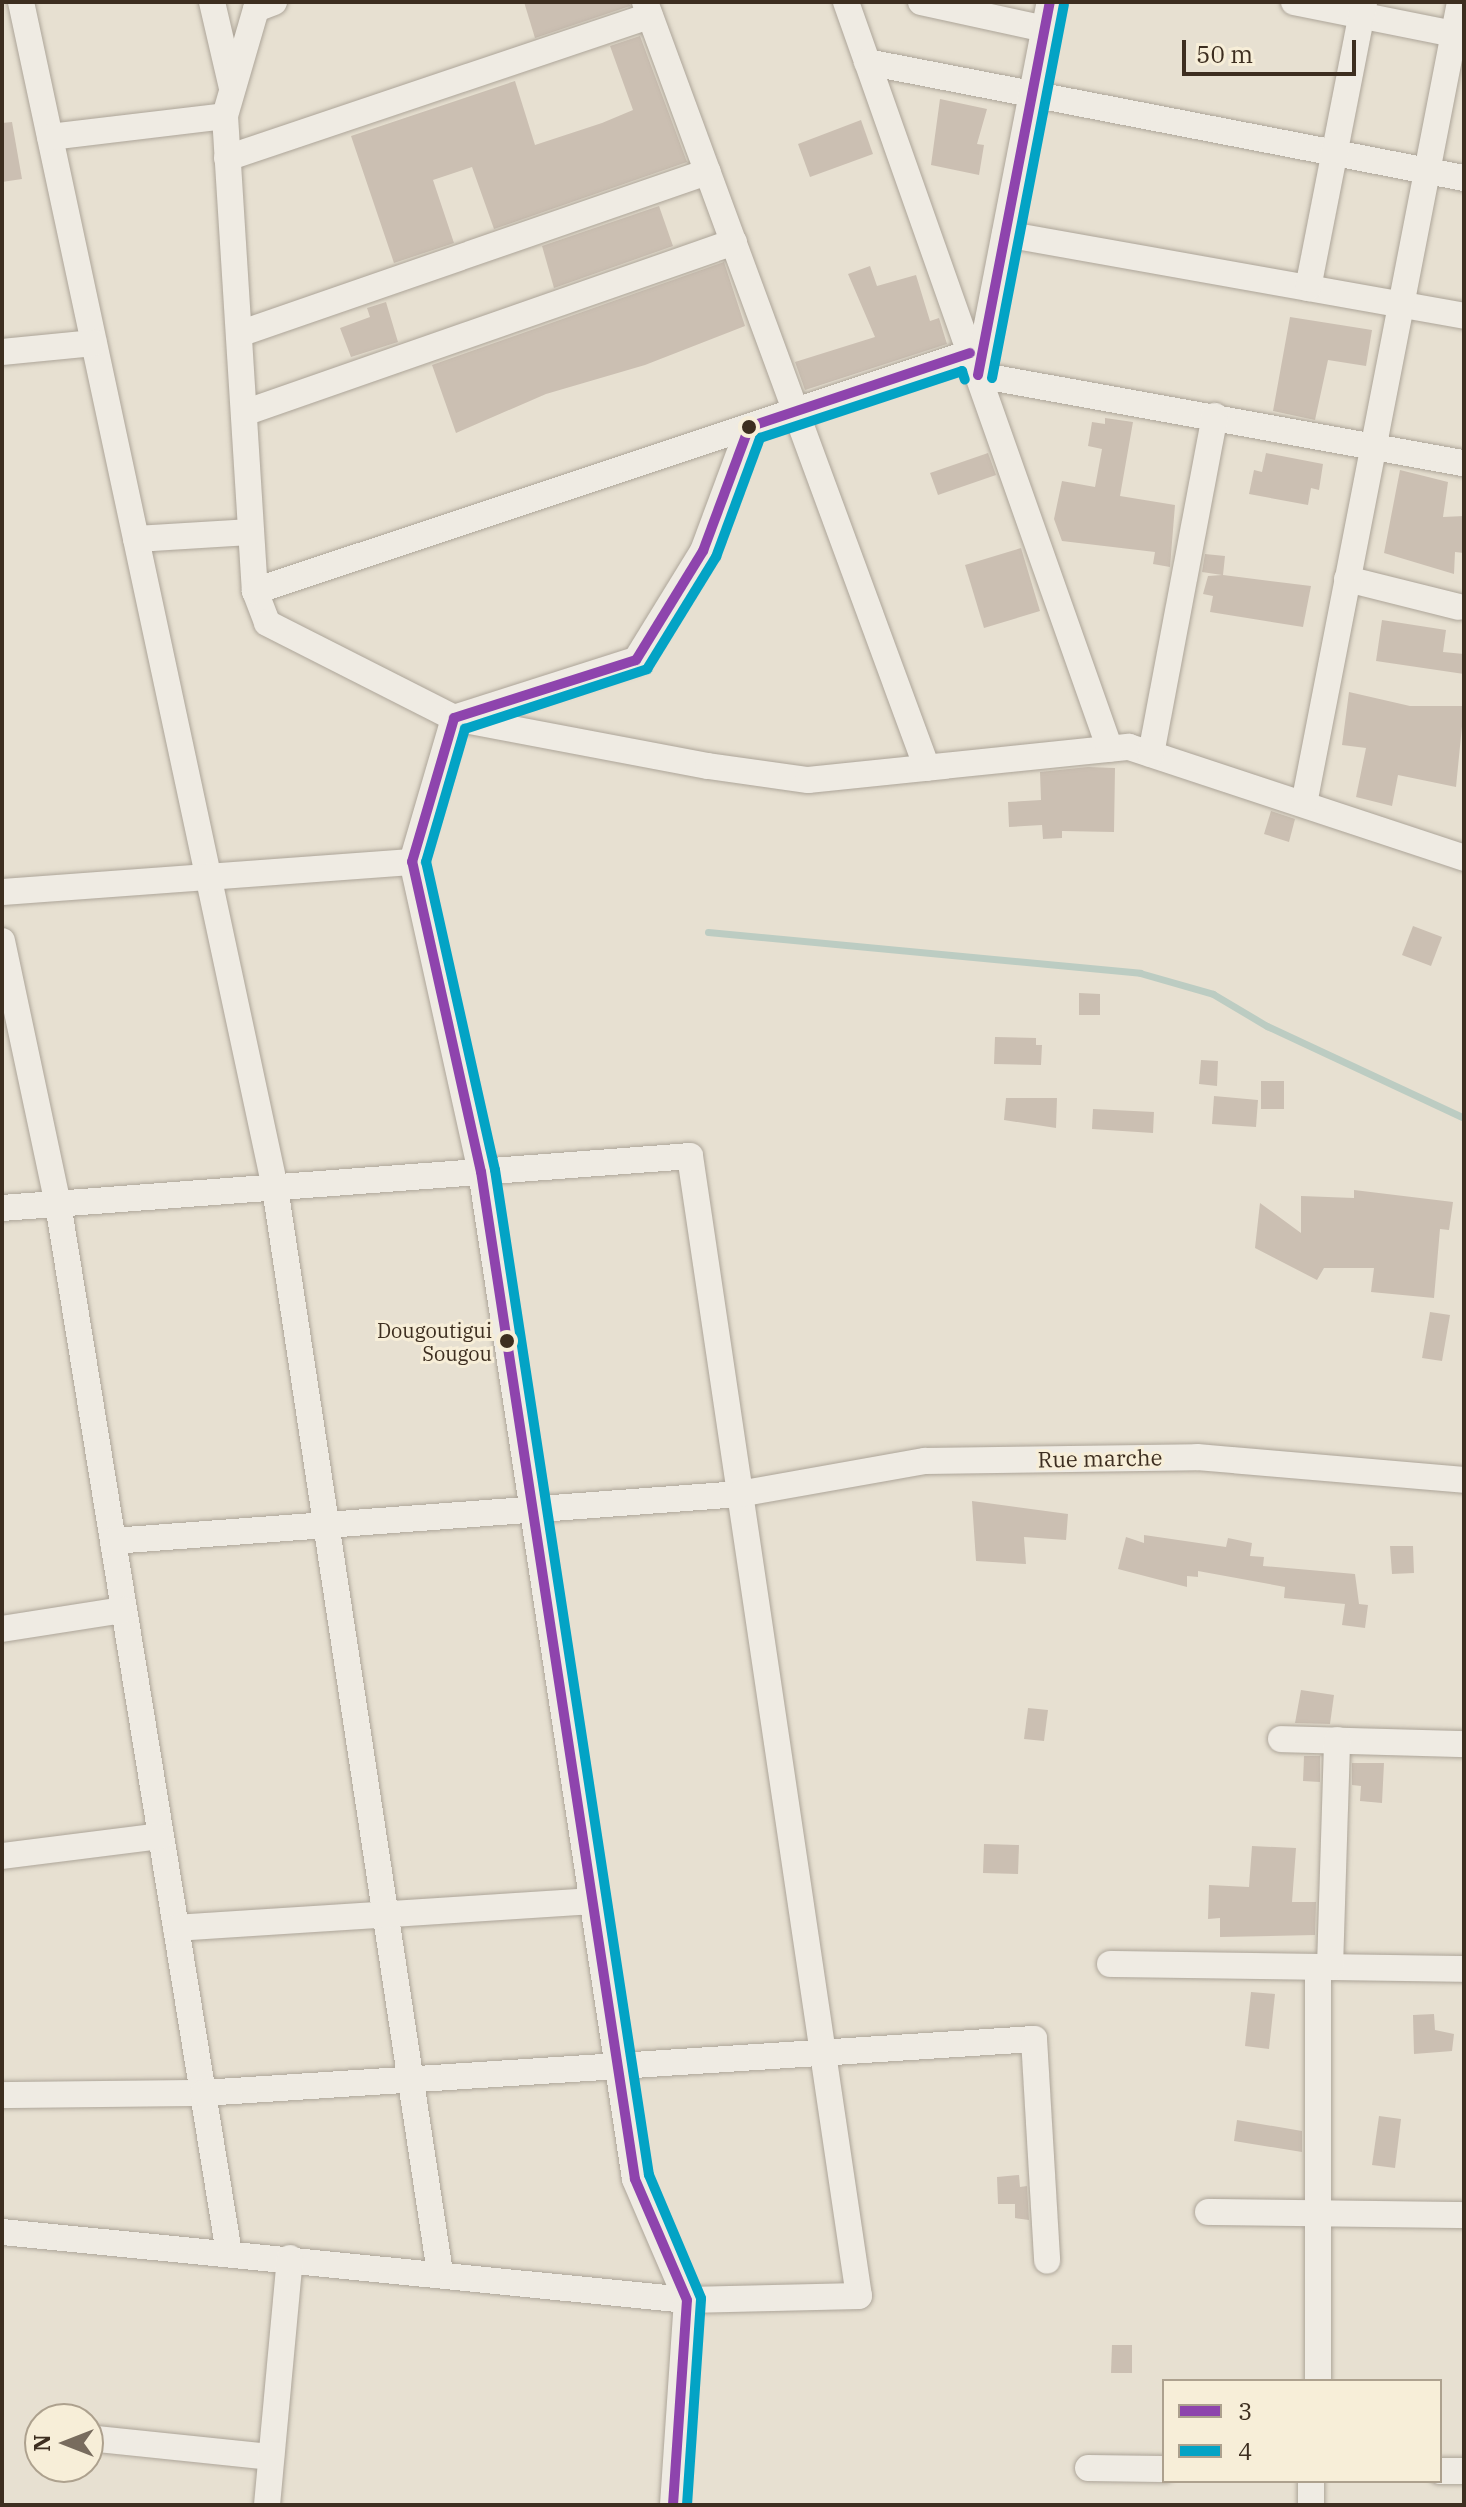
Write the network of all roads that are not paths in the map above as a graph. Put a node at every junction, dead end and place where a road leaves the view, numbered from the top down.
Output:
1 (21, 2) edge
2 (212, 2) edge
3 (274, 2) edge
4 (846, 2) edge
5 (921, 2) edge
6 (1050, 2) edge
7 (1294, 2) edge
8 (1460, 2) edge
9 (648, 9) edge
10 (1363, 9) edge
11 (1045, 29) junction
12 (1459, 35) edge
13 (867, 62) junction
14 (1032, 94) junction
15 (229, 103) junction
16 (50, 137) junction
17 (1334, 153) junction
18 (227, 158) junction
19 (1427, 171) junction
20 (708, 172) junction
21 (1464, 178) edge
22 (1005, 234) junction
23 (734, 242) junction
24 (1308, 288) junction
25 (1401, 305) junction
26 (1464, 316) edge
27 (239, 334) junction
28 (94, 343) junction
29 (2, 352) edge
30 (974, 364) junction
31 (795, 412) junction
32 (244, 413) junction
33 (1215, 416) junction
34 (749, 427) junction
35 (1374, 444) junction
36 (1464, 463) edge
37 (251, 532) junction
38 (136, 539) junction
39 (1347, 579) junction
40 (255, 591) junction
41 (1462, 611) edge
42 (454, 718) junction
43 (1110, 749) junction
44 (1151, 754) junction
45 (927, 768) junction
46 (1304, 804) junction
47 (1464, 858) edge
48 (412, 862) junction
49 (208, 877) junction
50 (2, 892) edge
51 (2, 941) edge
52 (481, 1172) junction
53 (275, 1188) junction
54 (58, 1204) junction
55 (2, 1208) edge
56 (1464, 1480) edge
57 (739, 1494) junction
58 (532, 1510) junction
59 (326, 1525) junction
60 (113, 1541) junction
61 (124, 1610) junction
62 (2, 1629) edge
63 (1281, 1739) dead end
64 (1337, 1740) junction
65 (1464, 1744) edge
66 (161, 1836) junction
67 (2, 1856) edge
68 (592, 1901) junction
69 (386, 1914) junction
70 (176, 1928) junction
71 (1110, 1964) dead end
72 (1324, 1967) junction
73 (1464, 1969) edge
74 (823, 2053) junction
75 (618, 2066) junction
76 (411, 2080) junction
77 (203, 2093) junction
78 (2, 2095) edge
79 (1208, 2212) dead end
80 (1318, 2213) junction
81 (1464, 2215) edge
82 (2, 2232) edge
83 (229, 2253) junction
84 (290, 2258) junction
85 (1047, 2261) dead end
86 (440, 2272) junction
87 (687, 2300) junction
88 (1318, 2379) edge
89 (104, 2440) edge
90 (271, 2457) junction
91 (1088, 2468) dead end
92 (1162, 2469) edge
93 (1442, 2471) edge
94 (1464, 2471) edge
95 (1311, 2483) edge
96 (267, 2505) edge
97 (673, 2505) edge
98 (1311, 2505) edge

1 - 16 street
2 - 15 street
3 - 15 street
4 - 13 street
5 - 11 street
6 - 11 street
7 - 10 street
8 - 12 street
9 - 18 street
9 - 20 street
10 - 12 street
10 - 17 street
11 - 14 street
12 - 19 street
13 - 14 street
13 - 30 street
14 - 17 street
14 - 22 street
15 - 16 street
15 - 18 street
16 - 28 street
17 - 19 street
17 - 24 street
18 - 27 street
19 - 21 street
19 - 25 street
20 - 23 street
20 - 27 street
22 - 24 street
22 - 30 street
23 - 31 street
23 - 32 street
24 - 25 street
25 - 26 street
25 - 35 street
27 - 32 street
28 - 29 street
28 - 38 street
30 - 31 street
30 - 33 street
30 - 43 street
31 - 34 street
31 - 45 street
32 - 37 street
33 - 35 street
33 - 44 street
34 - 40 street
34 - 42 street
35 - 36 street
35 - 39 street
37 - 38 street
37 - 40 street
38 - 49 street
39 - 41 street
39 - 46 street
40 - 42 street
42 - 45 street
42 - 48 street
43 - 44 street
43 - 45 street
44 - 46 street
46 - 47 street
48 - 49 street
48 - 52 street
49 - 50 street
49 - 53 street
51 - 54 street
52 - 53 street
52 - 57 street
52 - 58 street
53 - 54 street
53 - 59 street
54 - 55 street
54 - 60 street
56 - 57 street, Rue marche
57 - 58 street, Rue marche
57 - 74 street
58 - 59 street, Rue marche
58 - 68 street
59 - 60 street, Rue marche
59 - 69 street
60 - 61 street
61 - 62 street
61 - 66 street
63 - 64 street
64 - 65 street
64 - 72 street
66 - 67 street
66 - 70 street
68 - 69 street
68 - 75 street
69 - 70 street
69 - 76 street
70 - 77 street
71 - 72 street
72 - 73 street
72 - 80 street
74 - 75 street
74 - 85 street
74 - 87 street
75 - 76 street
75 - 87 street
76 - 77 street
76 - 86 street
77 - 78 street
77 - 83 street
79 - 80 street
80 - 81 street
80 - 88 street
82 - 83 street
83 - 84 street
84 - 86 street
84 - 90 street
86 - 87 street
87 - 97 street
89 - 90 street
90 - 96 street
91 - 92 street
93 - 94 street
95 - 98 street

